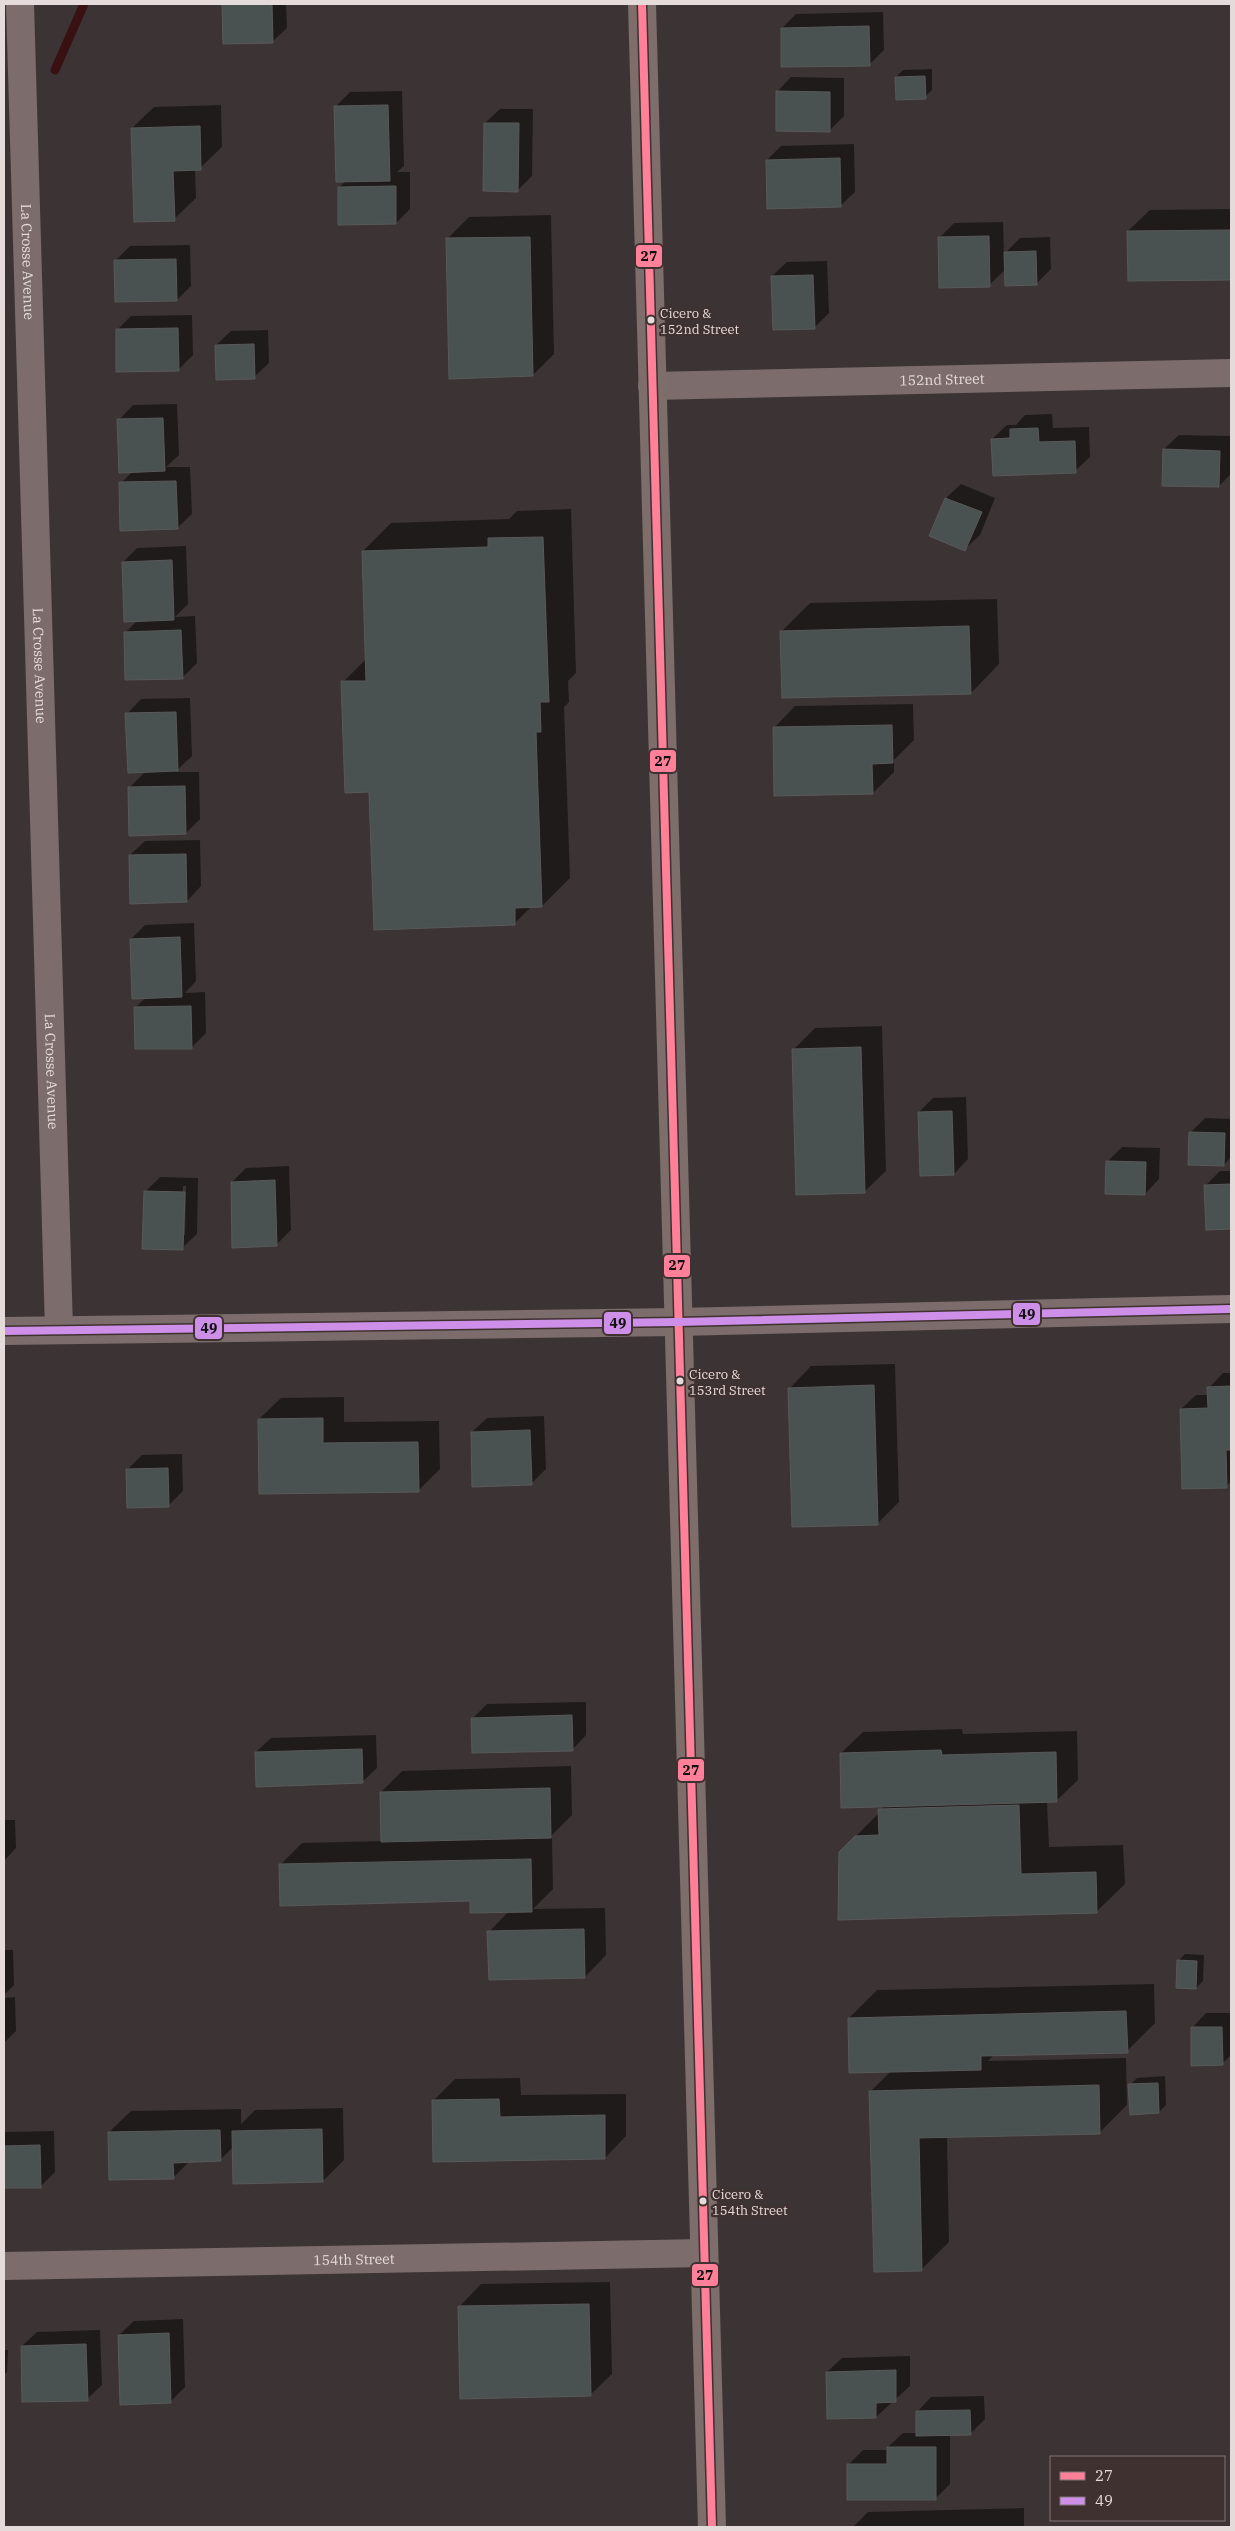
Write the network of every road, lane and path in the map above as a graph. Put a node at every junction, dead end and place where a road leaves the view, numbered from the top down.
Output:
1 (20, 4) edge
2 (642, 4) edge
3 (1231, 373) edge
4 (652, 386) junction
5 (1231, 1309) edge
6 (678, 1322) junction
7 (59, 1329) junction
8 (4, 1331) edge
9 (704, 2253) junction
10 (4, 2266) edge
11 (712, 2527) edge

1 - 7 street, La Crosse Avenue
2 - 4 main road
3 - 4 street, 152nd Street
4 - 6 main road
5 - 6 street
6 - 7 street
6 - 9 main road
7 - 8 street
9 - 10 street, 154th Street
9 - 11 main road

